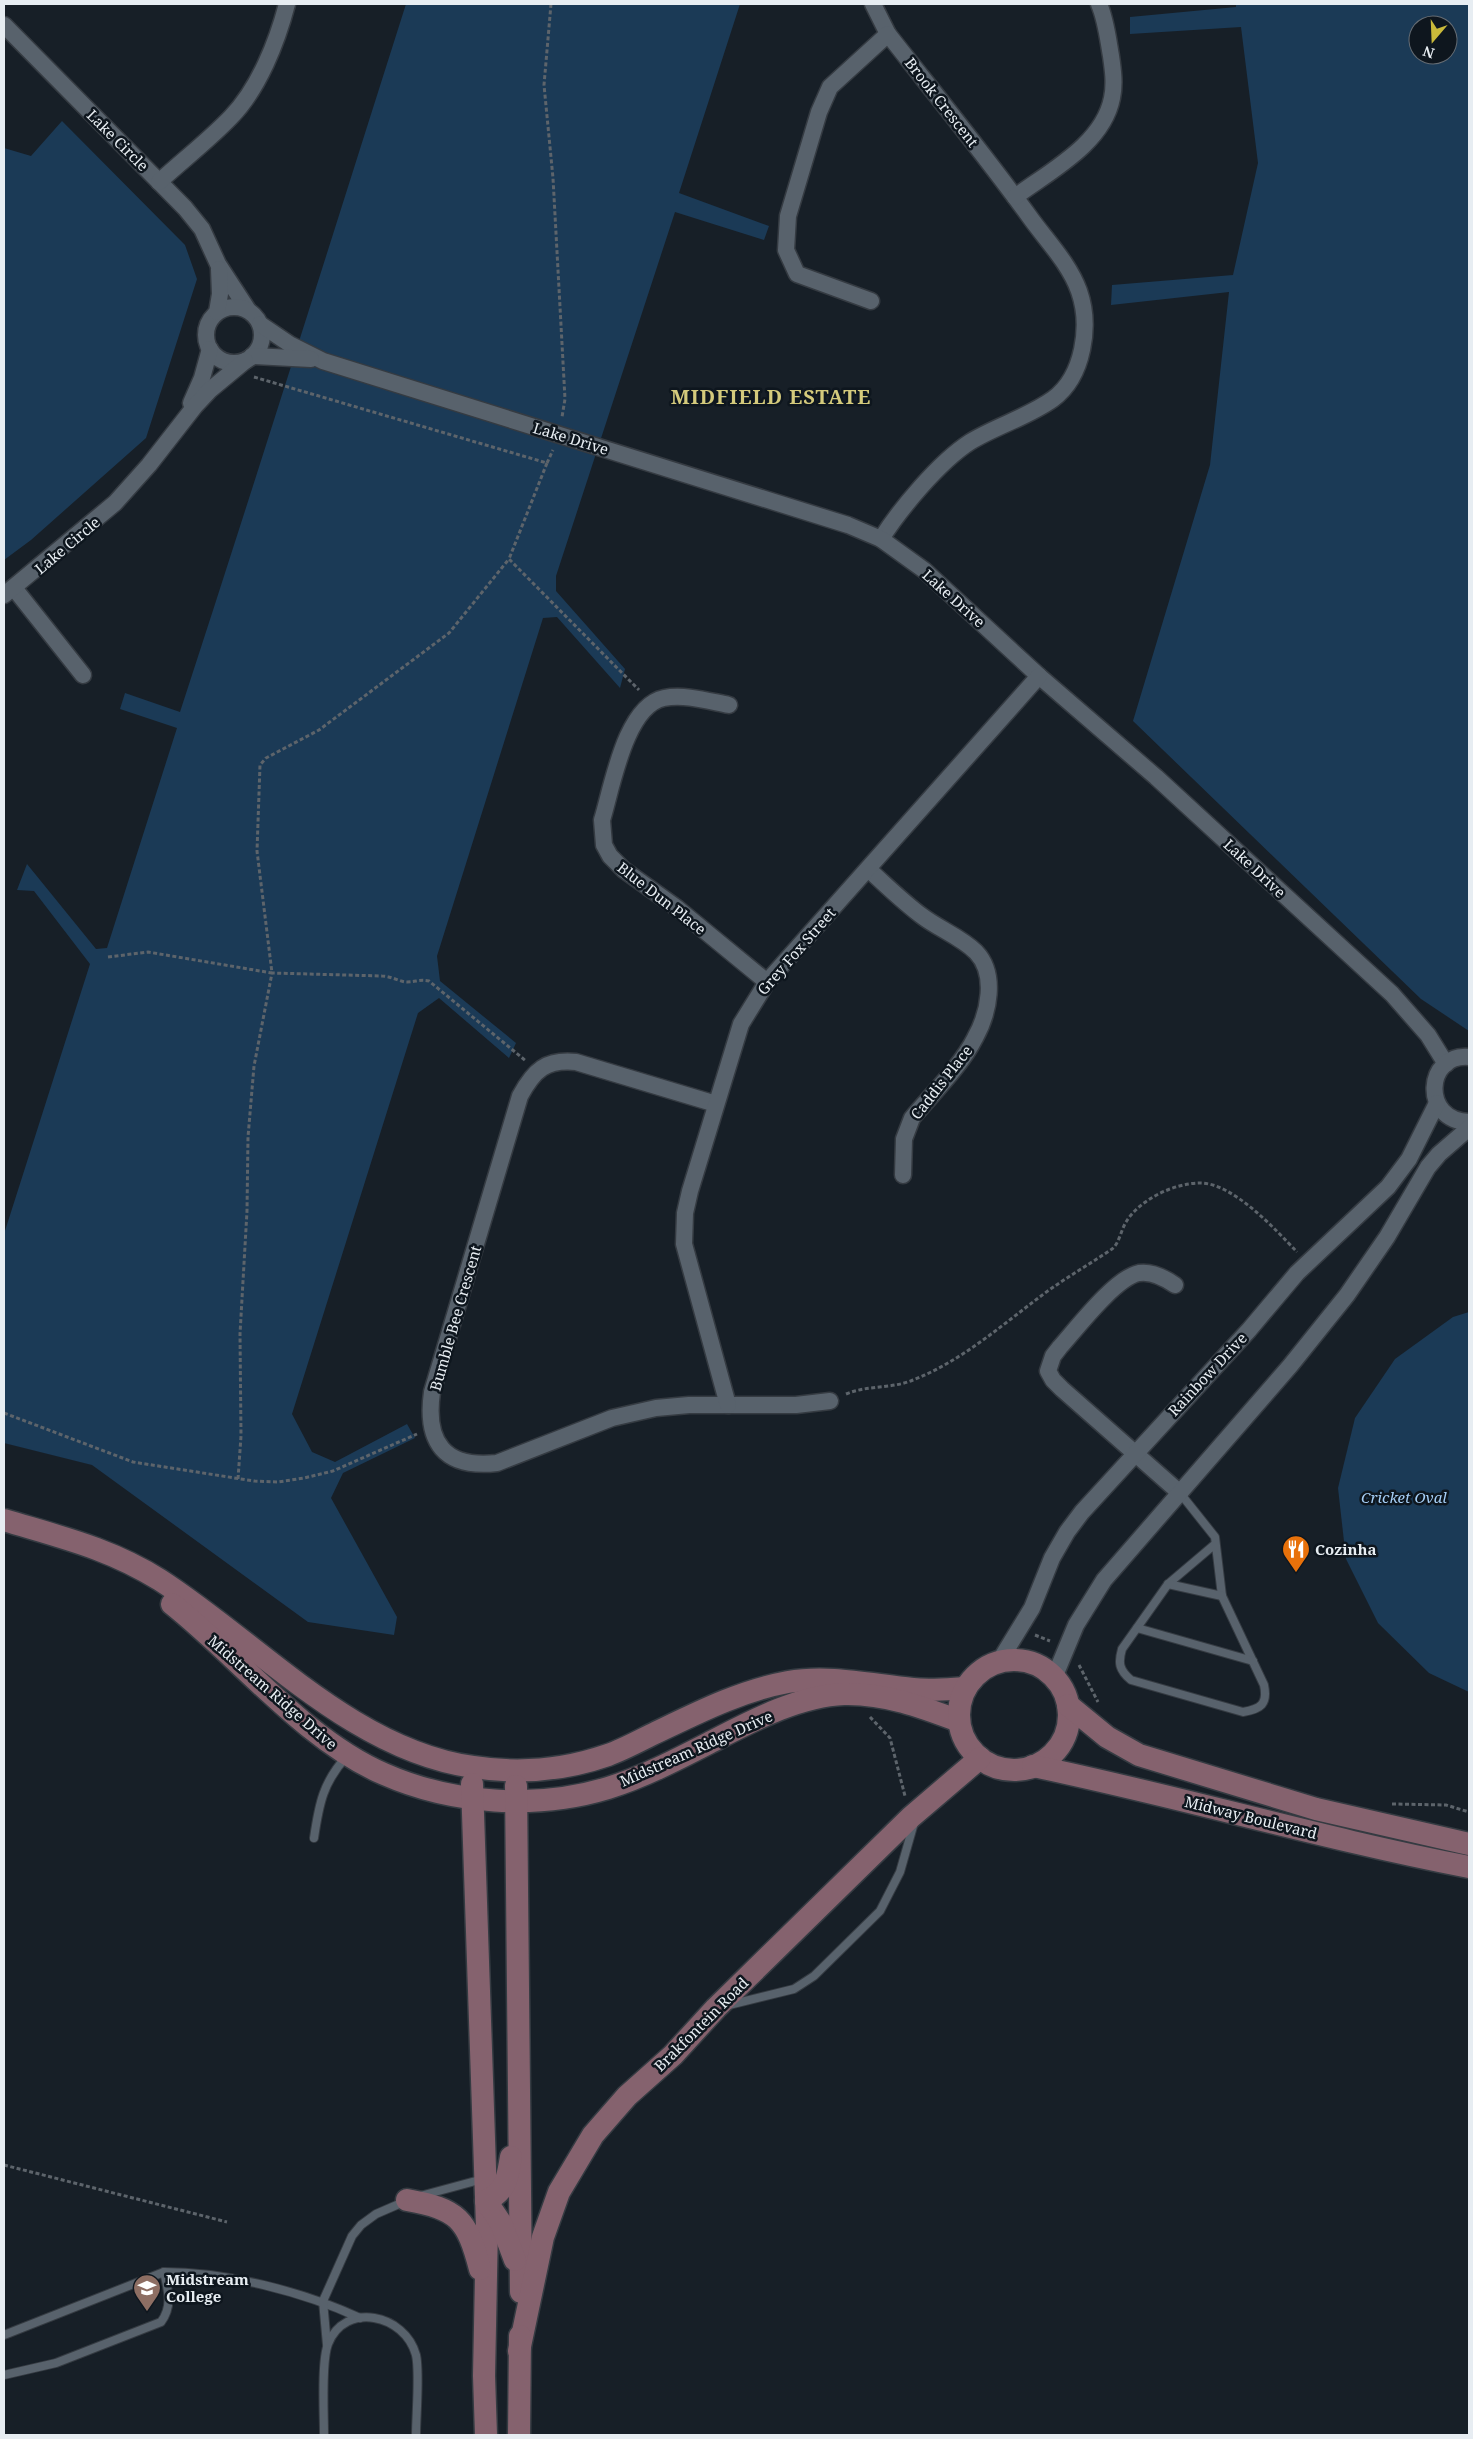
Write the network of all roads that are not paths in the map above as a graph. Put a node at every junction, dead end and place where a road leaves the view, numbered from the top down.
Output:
1 (287, 4) edge
2 (873, 4) edge
3 (1099, 4) edge
4 (4, 25) edge
5 (888, 34) junction
6 (159, 182) junction
7 (1015, 197) junction
8 (218, 264) junction
9 (871, 301) dead end
10 (248, 310) junction
11 (217, 312) junction
12 (260, 324) junction
13 (210, 349) junction
14 (249, 359) junction
15 (323, 361) junction
16 (182, 420) junction
17 (881, 539) junction
18 (9, 592) edge
19 (83, 675) dead end
20 (1039, 676) junction
21 (729, 705) dead end
22 (868, 869) junction
23 (767, 982) junction
24 (1469, 1057) edge
25 (1446, 1064) junction
26 (1436, 1103) junction
27 (716, 1104) junction
28 (1469, 1122) edge
29 (1469, 1128) edge
30 (903, 1175) dead end
31 (1175, 1285) dead end
32 (830, 1401) road end
33 (728, 1405) junction
34 (1135, 1453) junction
35 (1180, 1492) junction
36 (4, 1520) edge
37 (1214, 1545) junction
38 (93, 1546) junction
39 (1168, 1584) junction
40 (1222, 1596) junction
41 (1137, 1628) junction
42 (1253, 1661) junction
43 (999, 1662) junction
44 (1054, 1678) junction
45 (966, 1688) junction
46 (1068, 1705) junction
47 (959, 1721) junction
48 (348, 1756) junction
49 (980, 1758) junction
50 (1033, 1766) junction
51 (472, 1767) junction
52 (515, 1771) junction
53 (472, 1799) junction
54 (518, 1800) junction
55 (912, 1816) junction
56 (314, 1838) dead end
57 (1469, 1844) edge
58 (1469, 1867) edge
59 (716, 2008) junction
60 (519, 2117) junction
61 (485, 2179) junction
62 (407, 2200) junction
63 (486, 2201) junction
64 (164, 2272) junction
65 (521, 2278) junction
66 (487, 2291) junction
67 (323, 2301) junction
68 (360, 2318) junction
69 (4, 2335) edge
70 (327, 2346) junction
71 (519, 2351) junction
72 (4, 2375) edge
73 (324, 2435) edge
74 (416, 2435) edge
75 (486, 2435) edge
76 (520, 2435) edge

1 - 6 street
2 - 5 street, Brook Crescent
3 - 7 street
4 - 6 street, Lake Circle
5 - 7 street, Brook Crescent
5 - 9 street
6 - 8 street, Lake Circle
7 - 17 street, Brook Crescent
8 - 10 street, Lake Circle
8 - 11 street, Lake Circle
10 - 11 street
10 - 12 street
11 - 13 street
12 - 14 street
12 - 15 street, Lake Drive
13 - 14 street
13 - 16 street, Lake Circle
14 - 15 street, Lake Drive
14 - 16 street, Lake Circle
15 - 17 street, Lake Drive
16 - 18 street, Lake Circle
17 - 20 street, Lake Drive
18 - 19 street
20 - 22 street, Grey Fox Street
20 - 25 street, Lake Drive
21 - 23 street, Blue Dun Place
22 - 23 street, Grey Fox Street
22 - 30 street, Caddis Place
23 - 27 street, Grey Fox Street
24 - 25 street
25 - 26 street
26 - 28 street
26 - 34 street, Rainbow Drive
27 - 33 street, Grey Fox Street
27 - 33 street, Bumble Bee Crescent
29 - 35 street
31 - 34 street
32 - 33 street, Bumble Bee Crescent
34 - 35 street
34 - 43 street, Rainbow Drive
35 - 37 lane
35 - 44 street
36 - 38 street, Midstream Ridge Drive
37 - 39 lane
37 - 40 lane
38 - 48 street, Midstream Ridge Drive
38 - 51 street, Midstream Ridge Drive
39 - 40 lane
39 - 41 lane
40 - 42 lane
41 - 42 lane
41 - 42 lane
43 - 44 street, Midway Boulevard
43 - 45 street, Midway Boulevard
44 - 46 street, Midway Boulevard
45 - 47 street, Midway Boulevard
45 - 52 street, Midstream Ridge Drive
46 - 50 street, Midway Boulevard
46 - 57 street, Midway Boulevard
47 - 49 street, Midway Boulevard
47 - 54 street, Midstream Ridge Drive
48 - 53 street, Midstream Ridge Drive
48 - 56 lane
49 - 50 street, Midway Boulevard
49 - 55 street, Brakfontein Road
50 - 58 street, Midway Boulevard
51 - 52 street, Midstream Ridge Drive
51 - 53 street
52 - 54 street, Brakfontein Road
53 - 54 street, Midstream Ridge Drive
53 - 61 street
54 - 60 street, Brakfontein Road
55 - 59 street, Brakfontein Road
55 - 59 lane
59 - 71 street, Brakfontein Road
60 - 63 street
60 - 65 street, Brakfontein Road
61 - 62 lane
61 - 63 street
62 - 66 street
62 - 67 lane
63 - 65 street
63 - 66 street
64 - 67 lane
64 - 69 lane
64 - 72 lane
65 - 71 street, Brakfontein Road
66 - 75 street
67 - 68 lane
67 - 70 lane
68 - 70 lane
68 - 74 lane
70 - 73 lane
71 - 76 street, Brakfontein Road

